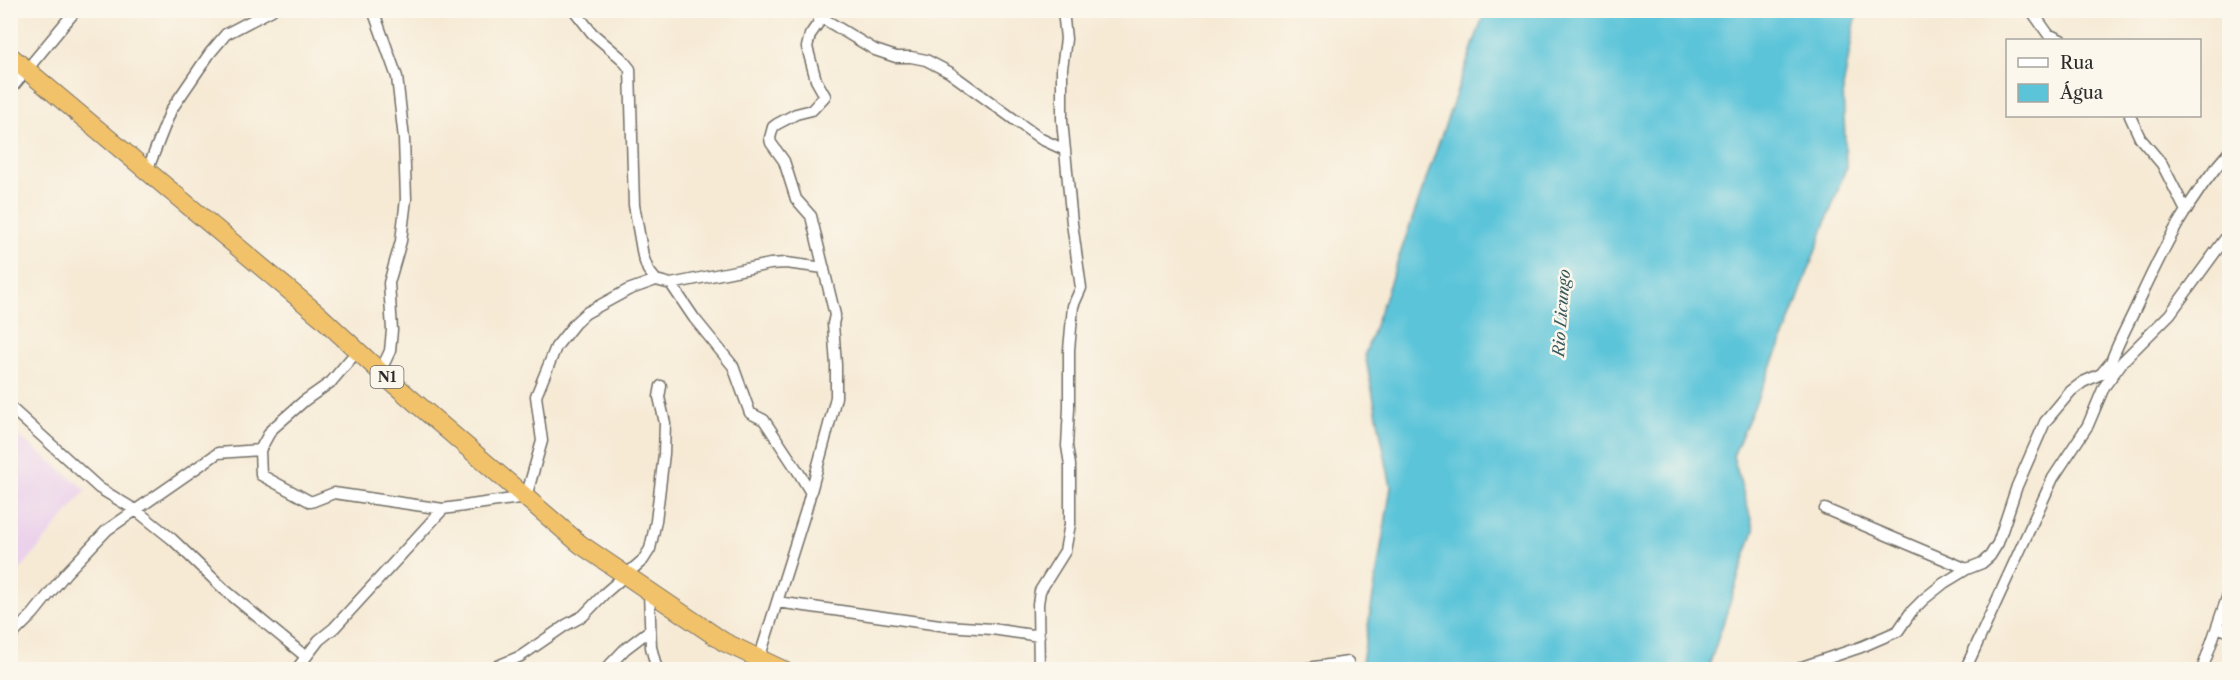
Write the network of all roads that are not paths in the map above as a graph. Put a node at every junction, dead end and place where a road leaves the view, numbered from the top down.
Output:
1 (76, 10) edge
2 (272, 10) edge
3 (373, 10) edge
4 (574, 10) edge
5 (1063, 10) edge
6 (2031, 10) edge
7 (816, 13) edge
8 (2059, 39) edge
9 (10, 56) edge
10 (27, 69) junction
11 (10, 90) edge
12 (2130, 117) edge
13 (1065, 150) junction
14 (2229, 151) edge
15 (147, 171) junction
16 (2185, 209) junction
17 (2229, 232) edge
18 (824, 268) junction
19 (656, 280) junction
20 (671, 284) junction
21 (358, 350) junction
22 (381, 370) junction
23 (661, 386) dead end
24 (10, 407) edge
25 (260, 450) junction
26 (810, 493) junction
27 (526, 497) junction
28 (443, 509) junction
29 (1825, 509) dead end
30 (137, 511) junction
31 (1967, 568) junction
32 (624, 575) junction
33 (2229, 589) edge
34 (650, 592) junction
35 (777, 602) junction
36 (2217, 627) junction
37 (650, 630) junction
38 (2229, 632) edge
39 (1040, 636) junction
40 (10, 637) edge
41 (304, 656) junction
42 (759, 659) junction
43 (1348, 662) dead end
44 (1802, 668) dead end
45 (296, 669) edge
46 (488, 669) edge
47 (605, 669) edge
48 (657, 669) edge
49 (783, 669) edge
50 (1039, 669) edge
51 (1295, 669) edge
52 (1965, 669) edge
53 (2202, 669) edge

1 - 10 street
2 - 15 street
3 - 22 street
4 - 19 street
5 - 13 street
6 - 8 street
7 - 13 street
7 - 18 street
9 - 10 highway, N1
10 - 11 street
10 - 15 highway, N1
12 - 16 street
13 - 39 street
14 - 16 street
15 - 21 highway, N1
16 - 31 street
17 - 52 street
18 - 20 street
18 - 26 street
19 - 20 street
19 - 27 street
20 - 26 street
21 - 22 highway, N1
21 - 25 street
22 - 27 highway, N1
23 - 32 street
24 - 30 street
25 - 28 street
25 - 30 street
26 - 35 street
27 - 28 street
27 - 32 highway, N1
28 - 41 street
29 - 31 street
30 - 40 street
30 - 41 street
31 - 44 street
32 - 34 highway, N1
32 - 46 street
33 - 36 street
34 - 37 street
34 - 42 highway, N1
35 - 39 street
35 - 42 street
36 - 38 street
36 - 53 street
37 - 47 street
37 - 48 street
39 - 50 street
41 - 45 street
42 - 49 highway, N1
43 - 51 street

